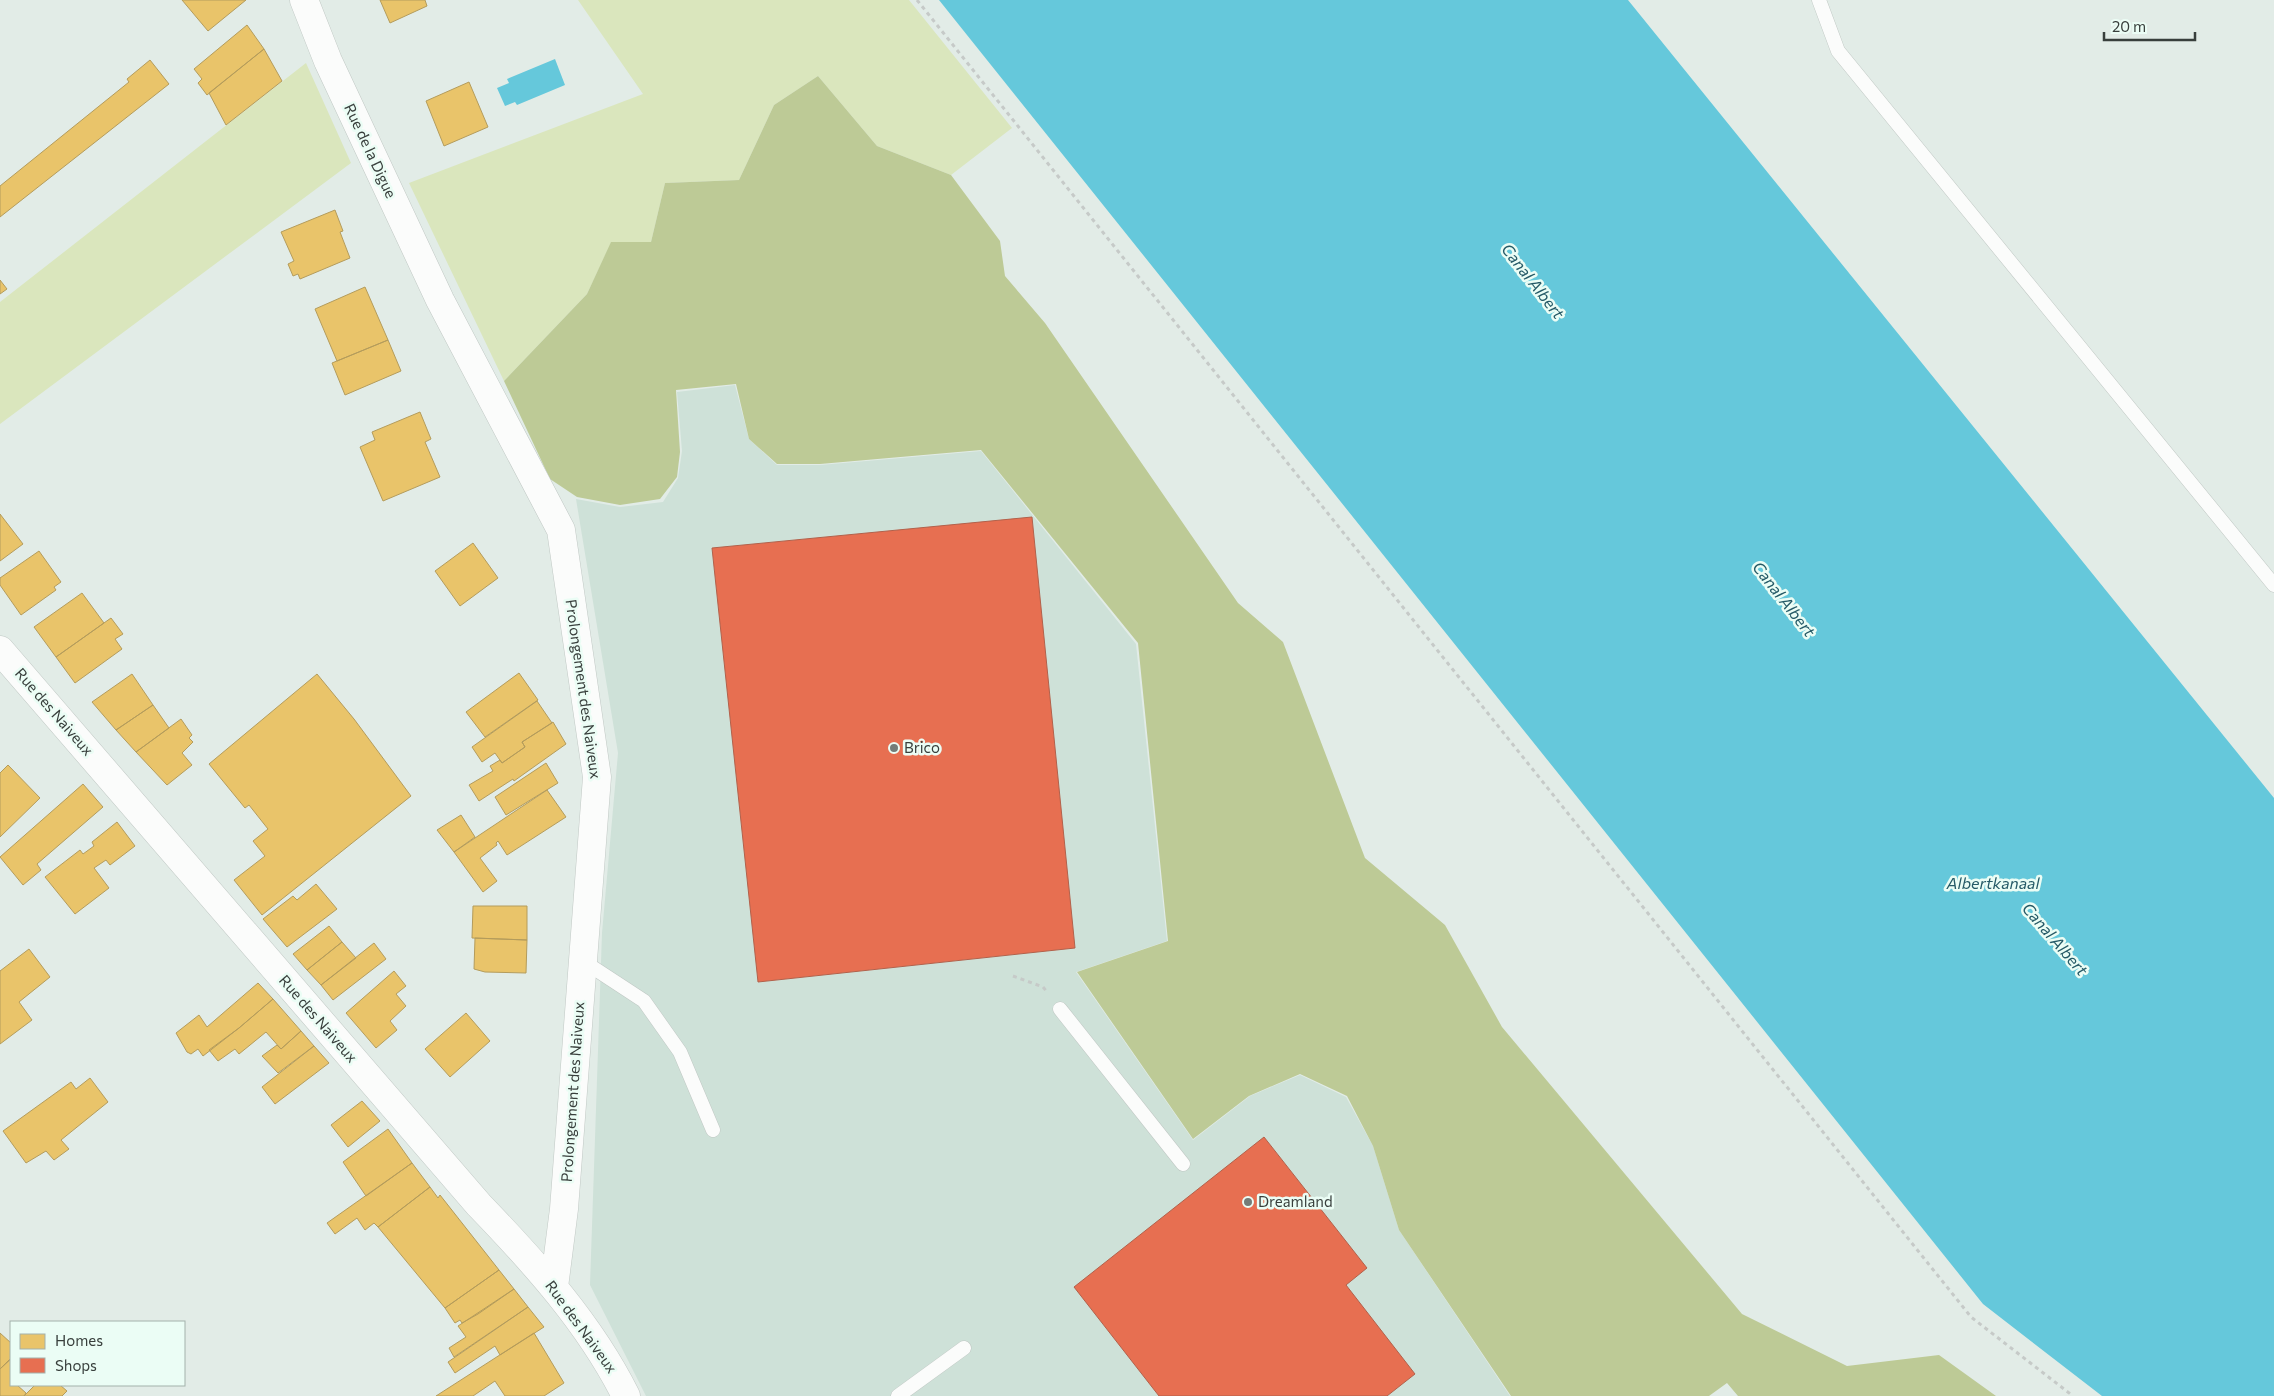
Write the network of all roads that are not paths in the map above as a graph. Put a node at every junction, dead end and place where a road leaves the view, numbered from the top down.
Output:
1 (304, 0) edge
2 (1819, 0) edge
3 (440, 300) joint
4 (2274, 585) edge
5 (0, 650) edge
6 (583, 961) junction
7 (1060, 1009) dead end
8 (713, 1130) dead end
9 (1183, 1164) dead end
10 (554, 1288) junction
11 (964, 1348) dead end
12 (626, 1396) edge
13 (898, 1396) edge

1 - 3 street, Rue de la Digue
2 - 4 lane
3 - 6 street, Prolongement des Naiveux
5 - 10 street, Rue des Naiveux
6 - 8 lane
6 - 10 street, Prolongement des Naiveux
7 - 9 lane
10 - 12 street, Rue des Naiveux
11 - 13 lane

